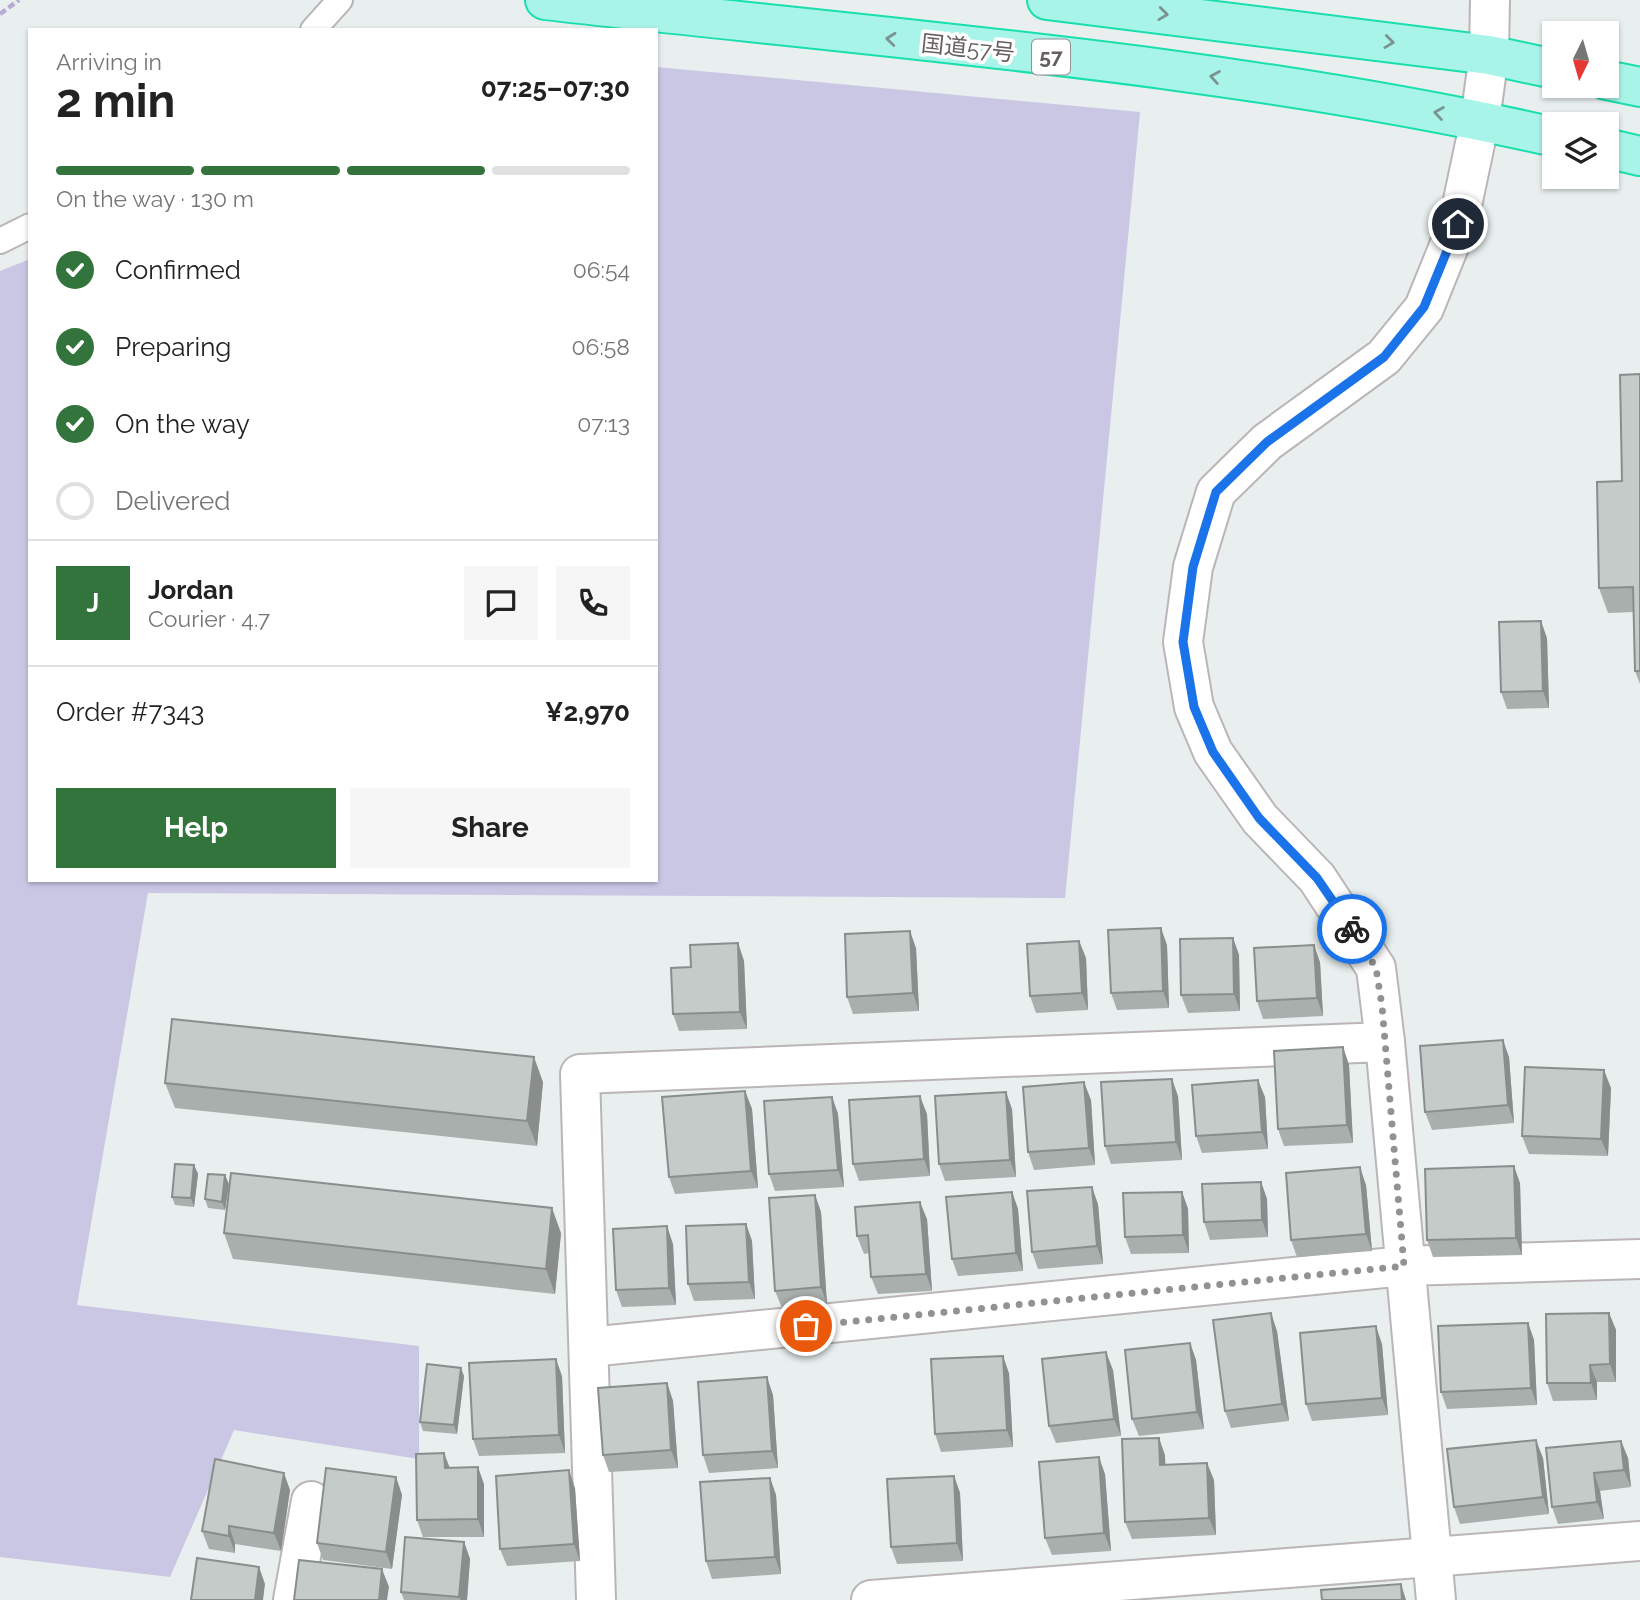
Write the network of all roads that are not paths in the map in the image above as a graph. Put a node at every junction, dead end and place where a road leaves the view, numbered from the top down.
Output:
1 (340, 0) edge
2 (545, 0) edge
3 (1047, 0) edge
4 (1490, 0) edge
5 (315, 28) edge
6 (1489, 55) junction
7 (1542, 66) edge
8 (1619, 83) edge
9 (1640, 87) edge
10 (1480, 120) junction
11 (1542, 134) edge
12 (1619, 151) edge
13 (1640, 156) edge
14 (28, 227) edge
15 (0, 241) edge
16 (1385, 1042) junction
17 (1640, 1259) edge
18 (1404, 1266) junction
19 (589, 1348) junction
20 (311, 1501) dead end
21 (1640, 1541) edge
22 (1431, 1555) junction
23 (293, 1600) edge
24 (596, 1600) edge
25 (871, 1600) edge
26 (1436, 1600) edge

1 - 5 lane
10 -> 2 highway, 国道57号 / 57
3 -> 6 highway
4 - 6 street
6 - 7 highway
6 - 10 street
8 - 9 highway
10 - 11 highway, 国道57号 / 57
10 - 16 street
12 - 13 highway
14 - 15 lane
16 - 18 street
16 - 19 street
17 - 18 street
18 - 19 street
18 - 22 street
19 - 24 street
20 - 23 street
21 - 22 street
22 - 25 street
22 - 26 street

